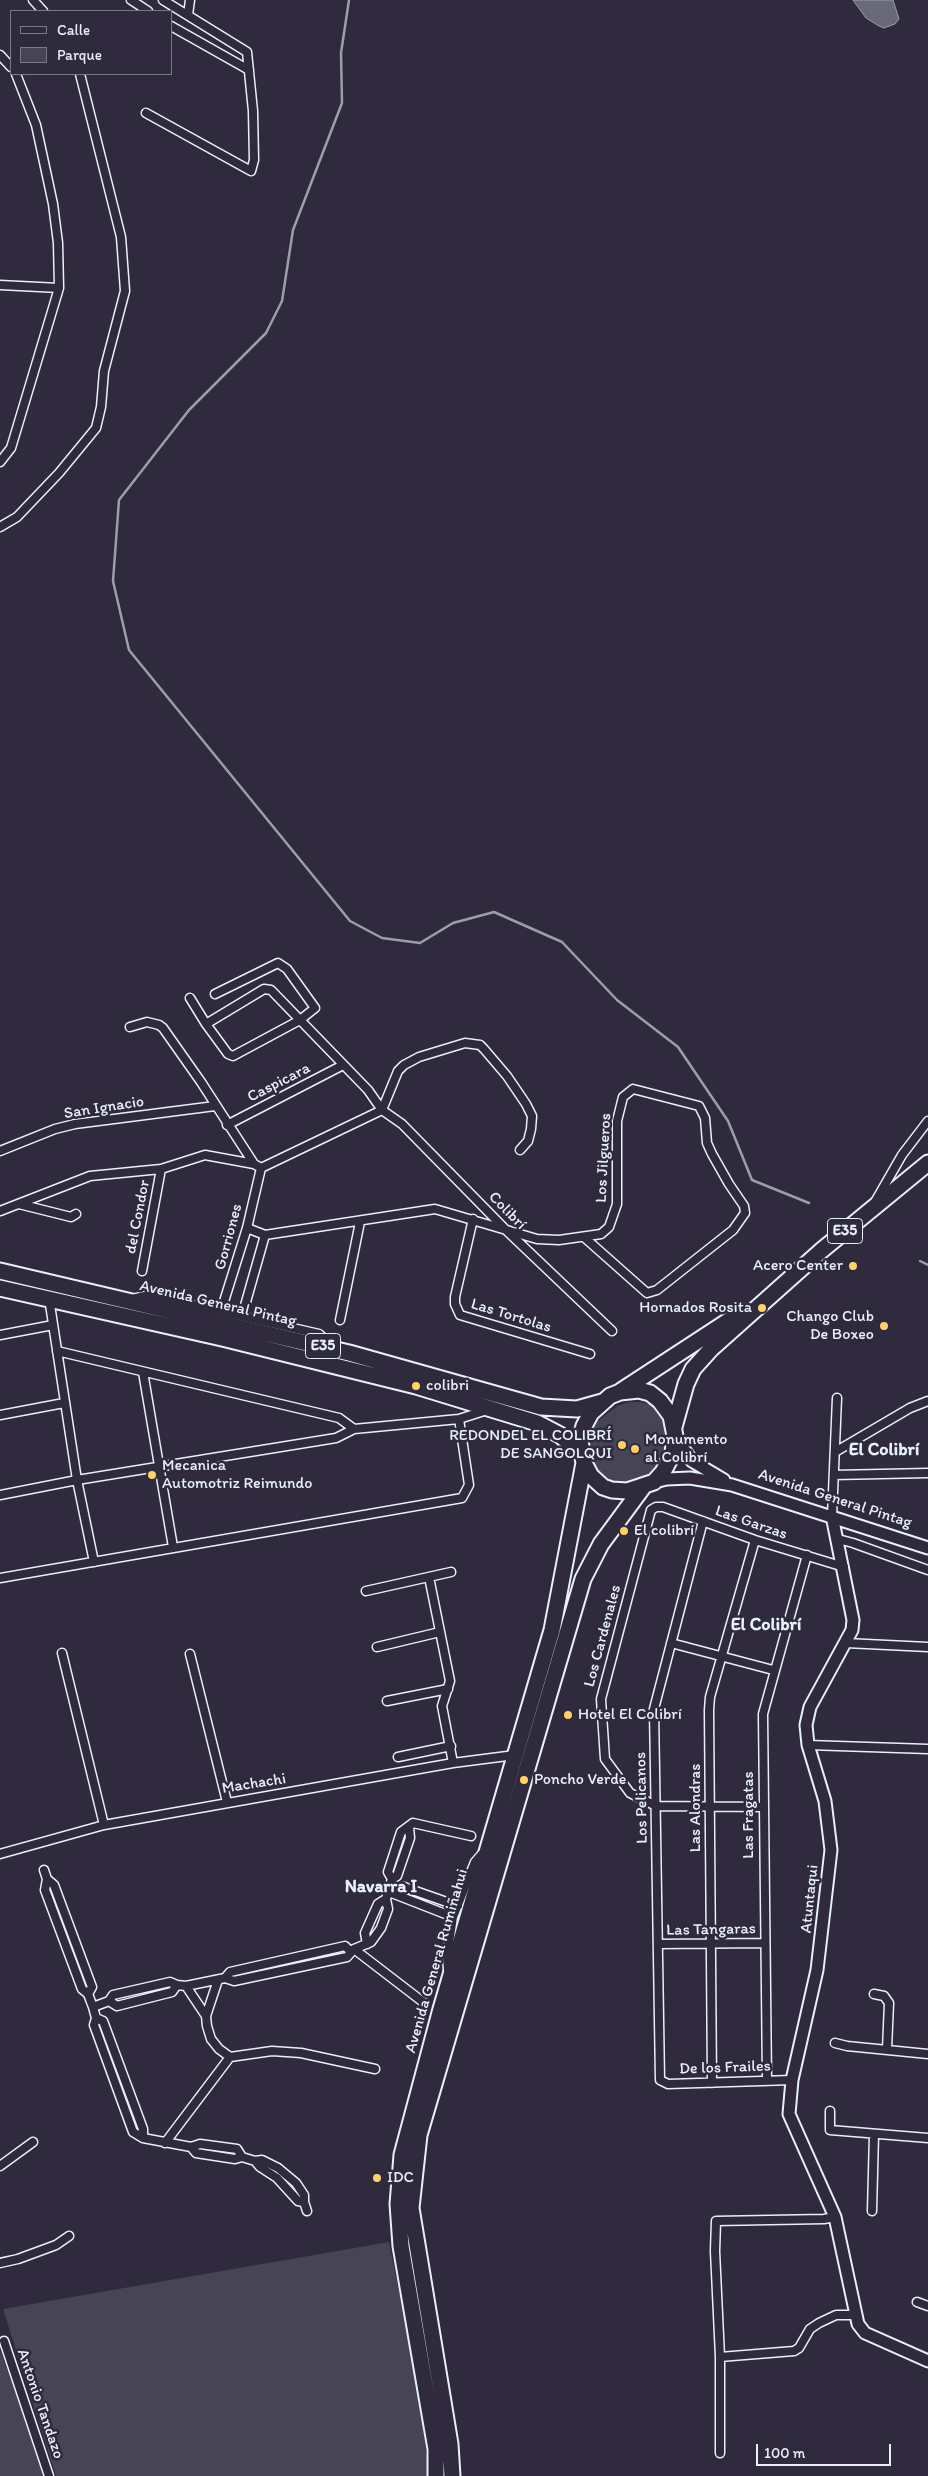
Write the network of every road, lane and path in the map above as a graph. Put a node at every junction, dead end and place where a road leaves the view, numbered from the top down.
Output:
1 (33, 0) edge
2 (131, 0) edge
3 (163, 0) edge
4 (190, 0) edge
5 (42, 10) edge
6 (146, 10) edge
7 (188, 15) junction
8 (172, 27) edge
9 (0, 55) edge
10 (10, 66) edge
11 (249, 70) junction
12 (16, 75) edge
13 (80, 75) edge
14 (146, 112) dead end
15 (0, 285) edge
16 (59, 288) junction
17 (0, 462) edge
18 (0, 526) edge
19 (215, 994) dead end
20 (190, 998) dead end
21 (300, 1020) junction
22 (206, 1024) junction
23 (130, 1027) dead end
24 (343, 1065) junction
25 (215, 1106) junction
26 (382, 1110) junction
27 (928, 1121) edge
28 (227, 1125) junction
29 (520, 1150) dead end
30 (0, 1151) edge
31 (928, 1163) edge
32 (257, 1166) junction
33 (161, 1168) junction
34 (19, 1204) junction
35 (870, 1210) junction
36 (0, 1211) edge
37 (76, 1214) dead end
38 (473, 1219) junction
39 (360, 1222) junction
40 (247, 1228) junction
41 (507, 1231) junction
42 (265, 1235) junction
43 (585, 1238) junction
44 (0, 1271) edge
45 (142, 1271) dead end
46 (0, 1288) edge
47 (49, 1298) junction
48 (763, 1300) junction
49 (127, 1301) junction
50 (221, 1312) junction
51 (242, 1316) junction
52 (340, 1320) dead end
53 (53, 1325) junction
54 (612, 1332) dead end
55 (0, 1335) edge
56 (336, 1350) junction
57 (57, 1351) junction
58 (590, 1354) dead end
59 (143, 1372) junction
60 (620, 1392) junction
61 (837, 1398) dead end
62 (928, 1401) edge
63 (602, 1402) junction
64 (64, 1403) junction
65 (496, 1411) junction
66 (0, 1414) edge
67 (459, 1419) junction
68 (354, 1429) junction
69 (675, 1432) junction
70 (835, 1452) junction
71 (582, 1458) junction
72 (161, 1466) junction
73 (928, 1473) edge
74 (834, 1475) junction
75 (77, 1480) junction
76 (649, 1484) junction
77 (732, 1485) junction
78 (0, 1495) edge
79 (651, 1510) joint
80 (832, 1516) junction
81 (702, 1521) junction
82 (755, 1540) junction
83 (838, 1540) junction
84 (173, 1547) junction
85 (928, 1548) edge
86 (807, 1555) junction
87 (94, 1562) junction
88 (844, 1567) junction
89 (928, 1570) edge
90 (451, 1572) dead end
91 (429, 1577) junction
92 (0, 1578) edge
93 (366, 1591) dead end
94 (440, 1632) junction
95 (670, 1643) junction
96 (846, 1643) junction
97 (377, 1647) dead end
98 (928, 1648) edge
99 (62, 1652) dead end
100 (190, 1654) dead end
101 (722, 1655) junction
102 (773, 1670) junction
103 (448, 1689) junction
104 (387, 1701) dead end
105 (808, 1745) junction
106 (450, 1746) junction
107 (928, 1749) edge
108 (515, 1755) junction
109 (398, 1756) dead end
110 (453, 1763) junction
111 (227, 1802) junction
112 (656, 1806) junction
113 (709, 1806) junction
114 (763, 1806) junction
115 (104, 1825) junction
116 (472, 1836) dead end
117 (488, 1846) junction
118 (0, 1854) edge
119 (44, 1870) dead end
120 (388, 1895) junction
121 (458, 1906) junction
122 (453, 1917) junction
123 (764, 1943) junction
124 (367, 1944) junction
125 (658, 1944) junction
126 (711, 1944) junction
127 (352, 1950) junction
128 (450, 1978) junction
129 (222, 1979) junction
130 (186, 1986) junction
131 (874, 1994) dead end
132 (423, 2002) dead end
133 (92, 2006) junction
134 (206, 2016) junction
135 (835, 2043) dead end
136 (887, 2050) junction
137 (928, 2054) edge
138 (230, 2057) junction
139 (375, 2069) dead end
140 (660, 2080) joint
141 (792, 2080) junction
142 (767, 2081) junction
143 (712, 2083) junction
144 (830, 2111) dead end
145 (874, 2134) junction
146 (928, 2138) edge
147 (33, 2142) dead end
148 (165, 2143) junction
149 (0, 2166) edge
150 (307, 2210) dead end
151 (872, 2211) dead end
152 (835, 2217) junction
153 (70, 2236) dead end
154 (0, 2263) edge
155 (917, 2302) dead end
156 (928, 2306) edge
157 (856, 2316) junction
158 (4, 2341) dead end
159 (720, 2357) junction
160 (928, 2361) edge
161 (720, 2453) dead end
162 (49, 2476) edge
163 (436, 2476) edge
164 (452, 2476) edge

1 - 5 street
2 - 6 street
3 - 7 street
4 - 7 street
7 - 11 street
8 - 11 street
9 - 10 street
11 - 14 street
12 - 16 street
13 - 18 street
15 - 16 street
16 - 17 street
19 - 21 street
20 - 22 street
21 - 22 street
21 - 22 street
21 - 24 street
23 - 25 street
24 - 26 street
24 - 28 street, Caspicara
25 - 28 street
25 - 30 street, San Ignacio
26 - 29 street
26 - 32 street
26 - 41 street, Colibrí
27 - 35 street
28 - 32 street
31 - 35 highway, E35
32 - 33 street
32 - 40 street, Gorriones
33 - 34 street
33 - 45 street, del Condor
34 - 36 street
34 - 37 street
35 - 48 highway, E35
38 - 39 street, Los Jilgueros
38 - 41 street, Los Jilgueros
38 - 58 street, Las Tortolas
39 - 42 street, Los Jilgueros
39 - 52 street
40 - 42 street, Los Jilgueros
40 - 50 street, Gorriones
41 - 43 street, Los Jilgueros
41 - 54 street, Colibrí
42 - 51 street
43 - 43 street, Los Jilgueros
44 - 49 highway, Avenida General Pintag / E35
46 - 47 highway, Avenida General Pintag / E35
47 - 53 street
47 - 65 highway, Avenida General Pintag / E35
48 - 60 highway, E35
48 - 69 highway, E35
49 - 50 street
49 - 56 highway, Avenida General Pintag / E35
50 - 51 street
51 - 56 street
53 - 55 street
53 - 57 street
56 - 63 highway, Avenida General Pintag / E35
57 - 59 street
57 - 64 street
59 - 68 street
59 - 72 street
60 - 63 highway, E35
60 - 69 highway, E35
61 - 70 street, Atuntaqui
62 - 70 street
63 - 71 highway, E35
64 - 66 street
64 - 75 street
65 - 67 street
65 - 71 highway, Avenida General Pintag / E35
67 - 68 street
67 - 84 street
68 - 72 street
69 - 76 highway, E35
69 - 77 street, Avenida General Pintag
70 - 74 street, Atuntaqui
71 - 76 highway, E35
71 - 108 highway, Avenida General Rumiñahui
72 - 75 street
72 - 84 street
73 - 74 street
74 - 80 street, Atuntaqui
75 - 78 street
75 - 87 street
76 - 77 street, Avenida General Pintag
76 - 164 highway, Avenida General Rumiñahui
77 - 80 street, Avenida General Pintag
79 - 81 street, Las Garzas
79 - 112 street, Los Cardenales
80 - 83 street, Atuntaqui
80 - 85 street, Avenida General Pintag
81 - 82 street, Las Garzas
81 - 95 street, Los Pelicanos
82 - 86 street, Las Garzas
82 - 101 street, Las Alondras
83 - 88 street, Atuntaqui
83 - 89 street
84 - 87 street
86 - 88 street, Las Garzas
86 - 102 street, Las Fragatas
87 - 92 street
88 - 96 street, Atuntaqui
90 - 91 street
91 - 93 street
91 - 94 street
94 - 97 street
94 - 103 street
95 - 101 street
95 - 112 street, Los Pelicanos
96 - 98 street
96 - 105 street, Atuntaqui
99 - 115 street
100 - 111 street
101 - 102 street
101 - 113 street, Las Alondras
102 - 114 street, Las Fragatas
103 - 104 street
103 - 106 street
105 - 107 street
105 - 141 street, Atuntaqui
106 - 109 street
106 - 110 street
108 - 110 street, Machachi
108 - 117 highway, Avenida General Rumiñahui
110 - 111 street, Machachi
111 - 115 street, Machachi
112 - 113 street
112 - 125 street, Los Pelicanos
113 - 114 street
113 - 126 street, Las Alondras
114 - 123 street, Las Fragatas
115 - 118 street, Machachi
116 - 120 street
117 - 121 street
117 - 128 highway, Avenida General Rumiñahui
119 - 133 street
120 - 121 street
120 - 122 street
120 - 124 street
120 - 124 street
121 - 122 street
122 - 128 street
123 - 126 street, Las Tangaras
123 - 142 street, Las Fragatas
124 - 127 street
125 - 126 street, Las Tangaras
125 - 140 street, Los Pelicanos
126 - 143 street, Las Alondras
127 - 129 street
127 - 132 street
128 - 163 highway, Avenida General Rumiñahui
129 - 130 street
129 - 134 street
130 - 133 street
130 - 134 street
131 - 136 street
133 - 148 street
134 - 138 street
135 - 136 street
136 - 137 street
138 - 139 street
138 - 148 street
140 - 143 street, De los Frailes
141 - 142 street, De los Frailes
141 - 152 street, Atuntaqui
142 - 143 street, De los Frailes
144 - 145 street
145 - 146 street
145 - 151 street
147 - 149 street
148 - 150 street
152 - 157 street, Atuntaqui
152 - 159 street
153 - 154 street
155 - 156 street
157 - 159 street
157 - 160 street, Atuntaqui
158 - 162 street, Antonio Tandazo
159 - 161 street

